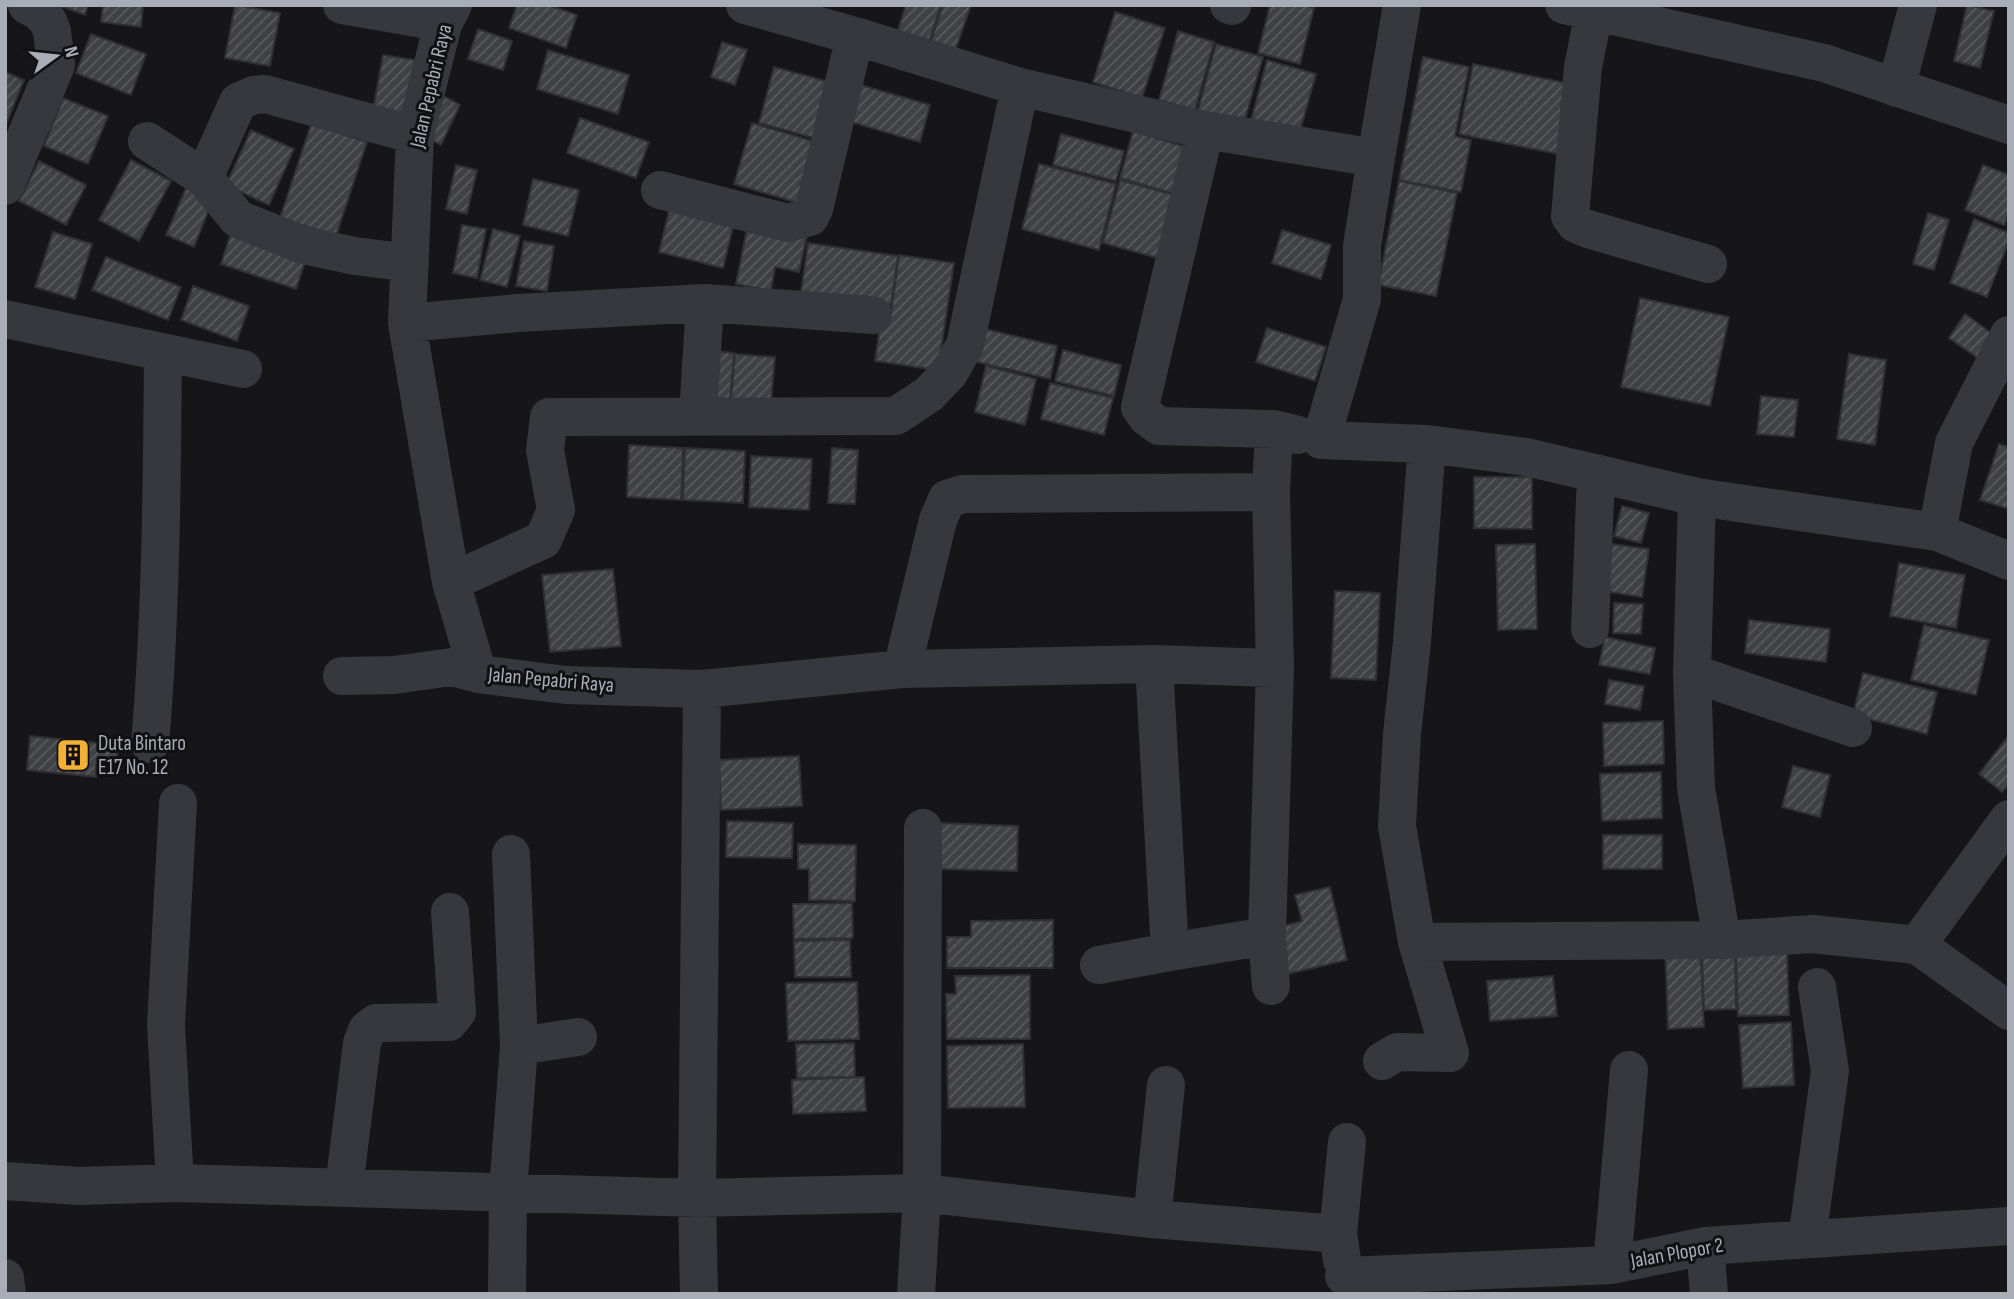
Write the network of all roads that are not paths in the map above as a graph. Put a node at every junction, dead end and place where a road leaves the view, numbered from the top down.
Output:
1 (27, 5) edge
2 (342, 5) edge
3 (745, 5) edge
4 (1402, 5) edge
5 (1918, 5) edge
6 (1579, 9) edge
7 (448, 15) edge
8 (855, 36) junction
9 (1020, 87) junction
10 (1896, 88) junction
11 (2009, 125) edge
12 (1205, 130) junction
13 (415, 135) junction
14 (148, 141) dead end
15 (1376, 158) junction
16 (204, 178) junction
17 (5, 186) edge
18 (660, 190) dead end
19 (410, 263) junction
20 (1708, 264) dead end
21 (705, 303) junction
22 (873, 315) dead end
23 (5, 320) edge
24 (407, 323) junction
25 (2009, 335) edge
26 (163, 352) junction
27 (243, 369) dead end
28 (698, 415) junction
29 (1274, 429) junction
30 (1321, 440) junction
31 (1427, 444) junction
32 (1596, 473) junction
33 (1271, 492) junction
34 (1697, 497) junction
35 (1937, 532) junction
36 (2009, 561) edge
37 (451, 582) junction
38 (1590, 629) dead end
39 (1154, 664) junction
40 (902, 668) junction
41 (1275, 668) junction
42 (1692, 673) junction
43 (478, 674) junction
44 (342, 676) dead end
45 (702, 689) junction
46 (1853, 728) dead end
47 (150, 744) dead end
48 (178, 803) dead end
49 (923, 828) dead end
50 (2006, 829) edge
51 (511, 854) dead end
52 (450, 912) dead end
53 (1267, 936) junction
54 (1722, 940) junction
55 (1417, 942) junction
56 (1917, 945) junction
57 (1170, 952) junction
58 (1099, 965) dead end
59 (1271, 986) dead end
60 (1817, 988) dead end
61 (2009, 1011) edge
62 (578, 1037) dead end
63 (519, 1046) junction
64 (1382, 1061) dead end
65 (1629, 1070) dead end
66 (1166, 1086) dead end
67 (1347, 1142) dead end
68 (5, 1181) edge
69 (175, 1183) junction
70 (344, 1187) junction
71 (508, 1191) junction
72 (922, 1193) junction
73 (696, 1198) junction
74 (1152, 1219) junction
75 (2009, 1226) edge
76 (1338, 1234) junction
77 (1807, 1238) junction
78 (1705, 1246) junction
79 (1612, 1265) junction
80 (5, 1278) edge
81 (1344, 1285) edge
82 (7, 1294) edge
83 (507, 1294) edge
84 (699, 1294) edge
85 (916, 1294) edge
86 (1709, 1294) edge

1 - 17 street
2 - 7 street
3 - 8 street
4 - 15 street
5 - 10 street
6 - 10 street
6 - 20 street
7 - 13 street, Jalan Pepabri Raya
8 - 9 street
8 - 18 street
9 - 12 street
9 - 28 street
10 - 11 street
12 - 15 street
12 - 29 street
13 - 16 street
13 - 19 street, Jalan Pepabri Raya
14 - 16 street
15 - 30 street
16 - 19 street
19 - 24 street, Jalan Pepabri Raya
21 - 22 street
21 - 24 street
21 - 28 street
23 - 26 street
24 - 37 street, Jalan Pepabri Raya
25 - 35 street
26 - 27 street
26 - 47 street
28 - 37 street
29 - 30 street
29 - 33 street
30 - 31 street
31 - 32 street
31 - 55 street
32 - 34 street
32 - 38 street
33 - 40 street
33 - 41 street
34 - 35 street
34 - 42 street
35 - 36 street
37 - 43 street, Jalan Pepabri Raya
39 - 40 street, Jalan Pepabri Raya
39 - 41 street, Jalan Pepabri Raya
39 - 57 street
40 - 45 street, Jalan Pepabri Raya
41 - 53 street
42 - 46 street
42 - 54 street
43 - 44 street
43 - 45 street, Jalan Pepabri Raya
45 - 73 street
48 - 69 street
49 - 72 street
50 - 56 street
51 - 63 street
52 - 70 street
53 - 57 street
53 - 59 street
54 - 55 street
54 - 56 street
55 - 64 street
56 - 61 street
57 - 58 street
60 - 77 street
62 - 63 street
63 - 71 street
65 - 79 street
66 - 74 street
67 - 76 street
68 - 69 street
69 - 70 street
70 - 71 street
71 - 73 street
71 - 83 street
72 - 73 street
72 - 74 street
72 - 85 street
73 - 84 street
74 - 76 street
75 - 77 street, Jalan Plopor 2
76 - 81 street
77 - 78 street, Jalan Plopor 2
78 - 79 street, Jalan Plopor 2
78 - 86 street
79 - 81 street, Jalan Plopor 2
80 - 82 street

